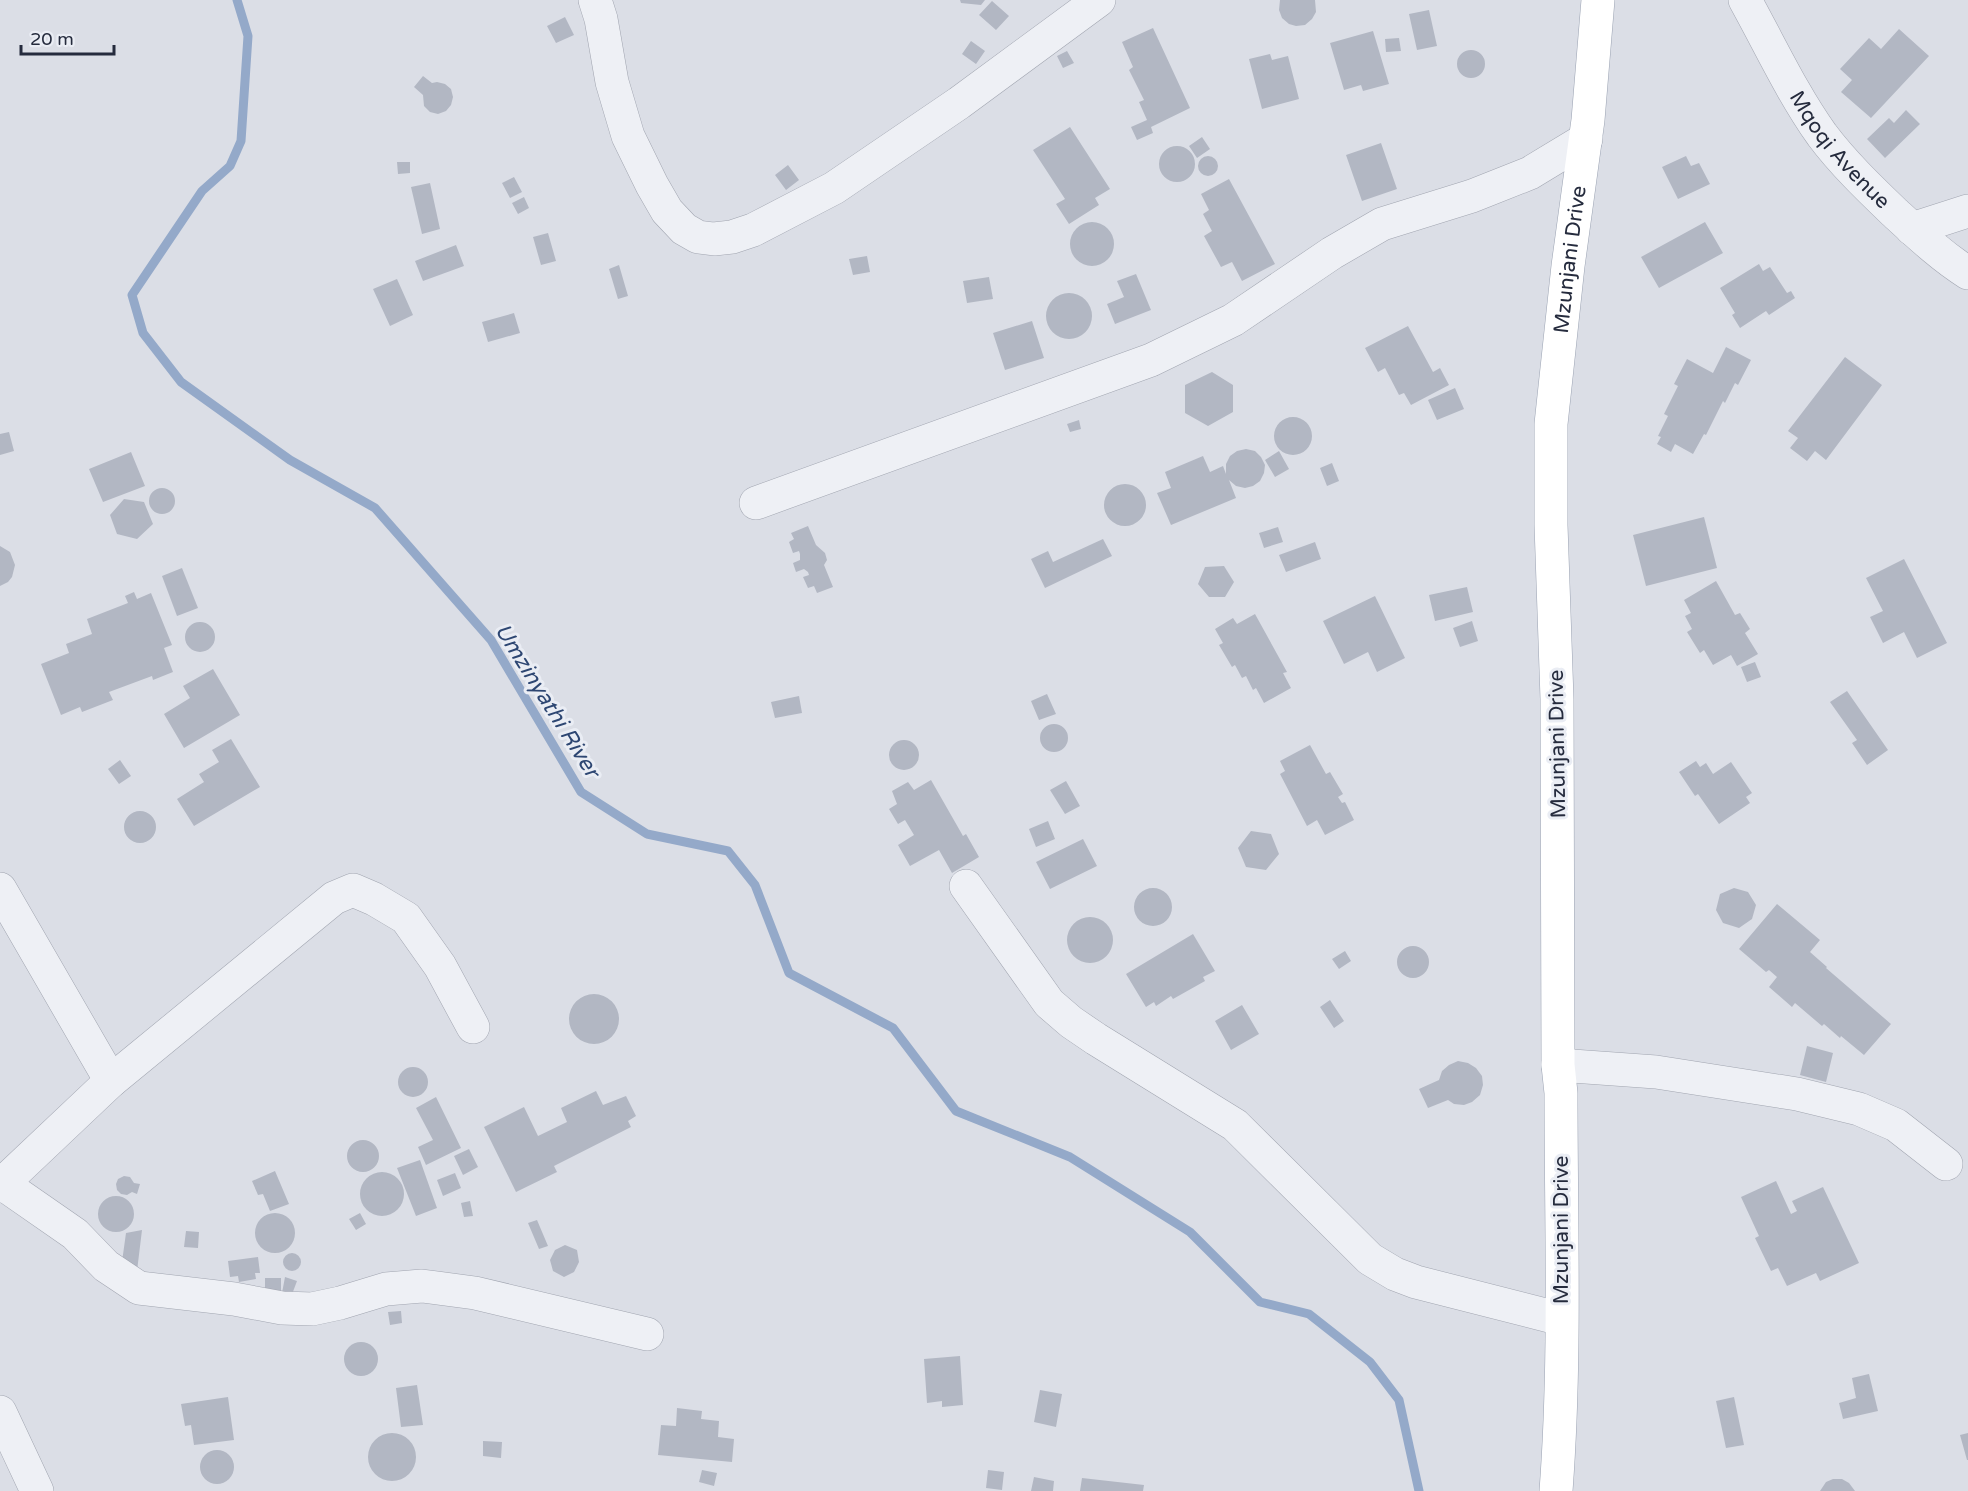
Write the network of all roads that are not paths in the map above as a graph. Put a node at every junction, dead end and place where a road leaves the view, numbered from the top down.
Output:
1 (595, 0) edge
2 (1099, 0) edge
3 (1598, 0) edge
4 (1745, 0) edge
5 (1586, 139) junction
6 (1968, 211) edge
7 (1912, 228) junction
8 (1968, 273) edge
9 (756, 503) dead end
10 (966, 885) dead end
11 (0, 889) edge
12 (473, 1027) dead end
13 (1558, 1065) junction
14 (111, 1082) junction
15 (1946, 1164) dead end
16 (1, 1185) edge
17 (1562, 1318) junction
18 (647, 1334) dead end
19 (0, 1412) edge
20 (37, 1491) edge
21 (1556, 1491) edge

1 - 2 street
3 - 5 main road, Mzunjani Drive
4 - 7 street, Mqoqi Avenue
5 - 9 street
5 - 13 main road, Mzunjani Drive
6 - 7 street
7 - 8 street, Mqoqi Avenue
10 - 17 street
11 - 14 street
12 - 14 street
13 - 15 street
13 - 17 main road, Mzunjani Drive
14 - 16 street
16 - 18 street
17 - 21 main road, Mzunjani Drive
19 - 20 street

